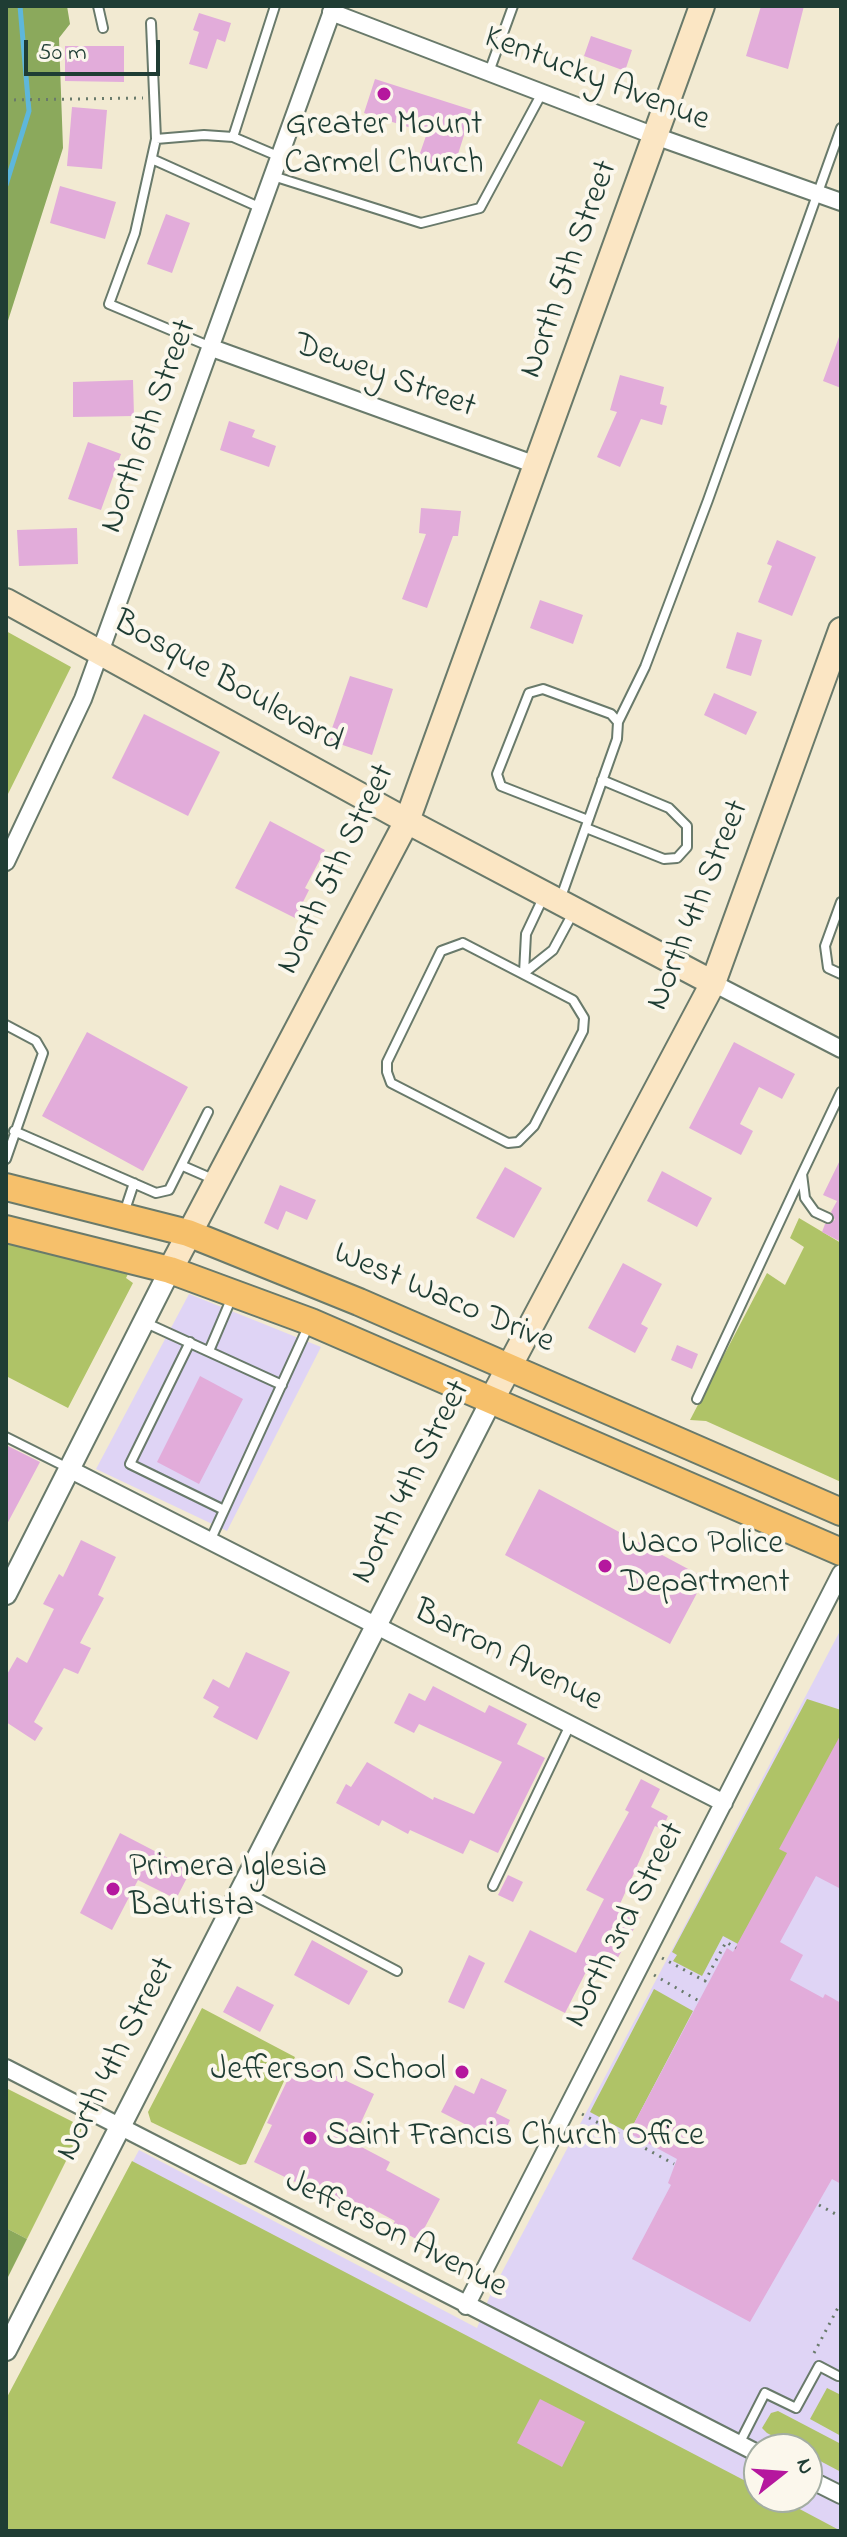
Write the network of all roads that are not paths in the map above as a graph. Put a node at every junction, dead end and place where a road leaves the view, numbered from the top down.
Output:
1 (98, 6) edge
2 (275, 6) edge
3 (513, 6) edge
4 (702, 6) edge
5 (333, 8) edge
6 (151, 23) dead end
7 (103, 28) dead end
8 (489, 72) junction
9 (542, 93) junction
10 (841, 128) edge
11 (655, 136) junction
12 (233, 137) junction
13 (156, 139) junction
14 (280, 157) junction
15 (152, 159) junction
16 (273, 176) junction
17 (817, 194) junction
18 (841, 202) edge
19 (262, 209) junction
20 (212, 348) junction
21 (536, 465) junction
22 (6, 601) edge
23 (841, 630) edge
24 (101, 653) junction
25 (618, 722) junction
26 (602, 780) junction
27 (407, 821) junction
28 (587, 824) junction
29 (6, 862) edge
30 (559, 902) junction
31 (841, 902) edge
32 (524, 973) junction
33 (841, 974) edge
34 (713, 983) junction
35 (6, 1025) edge
36 (841, 1049) edge
37 (841, 1092) edge
38 (208, 1112) dead end
39 (14, 1131) junction
40 (6, 1159) edge
41 (183, 1166) junction
42 (802, 1174) junction
43 (216, 1181) junction
44 (134, 1183) junction
45 (6, 1187) edge
46 (123, 1216) junction
47 (828, 1218) dead end
48 (6, 1229) edge
49 (188, 1233) junction
50 (170, 1270) junction
51 (234, 1293) junction
52 (144, 1321) junction
53 (311, 1322) junction
54 (190, 1342) junction
55 (209, 1351) junction
56 (509, 1367) junction
57 (282, 1385) junction
58 (492, 1399) junction
59 (697, 1399) dead end
60 (6, 1437) edge
61 (71, 1470) junction
62 (224, 1510) junction
63 (841, 1512) edge
64 (210, 1541) junction
65 (841, 1552) edge
66 (841, 1573) edge
67 (6, 1594) edge
68 (379, 1627) junction
69 (571, 1725) junction
70 (724, 1803) junction
71 (493, 1886) dead end
72 (243, 1890) junction
73 (397, 1971) dead end
74 (6, 2068) edge
75 (120, 2129) junction
76 (466, 2306) junction
77 (6, 2350) edge
78 (838, 2376) dead end
79 (739, 2444) junction
80 (743, 2446) edge
81 (823, 2486) edge
82 (841, 2495) edge

1 - 7 lane
2 - 12 lane
3 - 8 lane
4 - 11 main road, North 5th Street
5 - 8 street, Kentucky Avenue
5 - 14 street, North 6th Street
6 - 13 lane
8 - 9 street, Kentucky Avenue
9 - 11 street, Kentucky Avenue
9 - 16 lane
10 - 17 lane
11 - 17 street, Kentucky Avenue
11 - 21 main road, North 5th Street
12 - 13 lane
12 - 14 lane
13 - 15 lane
14 - 16 street, North 6th Street
15 - 19 lane
15 - 20 lane
16 - 19 street, North 6th Street
17 - 18 street, Kentucky Avenue
17 - 25 lane
19 - 20 street, North 6th Street
20 - 21 street, Dewey Street
20 - 24 street, North 6th Street
21 - 27 main road, North 5th Street
22 - 24 main road, Bosque Boulevard
23 - 34 main road, North 4th Street
24 - 27 main road, Bosque Boulevard
24 - 29 street, North 6th Street
25 - 26 lane
25 - 28 lane
26 - 28 lane
26 - 28 lane
27 - 30 main road, Bosque Boulevard
27 - 43 main road, North 5th Street
28 - 30 lane
30 - 32 lane
30 - 32 lane
30 - 34 main road, Bosque Boulevard
31 - 33 lane
32 - 32 lane
34 - 36 street, Bosque Boulevard
34 - 56 main road, North 4th Street
35 - 39 lane
37 - 42 lane
38 - 41 lane
39 - 40 lane
39 - 44 lane
41 - 43 lane
41 - 44 lane
42 - 47 lane
42 - 59 lane
43 - 49 main road, North 5th Street
44 - 46 lane
45 - 46 main road, West Waco Drive
46 - 49 main road, West Waco Drive
48 - 50 main road, West Waco Drive
49 - 50 main road, North 5th Street
49 - 56 main road, West Waco Drive
50 - 51 main road, West Waco Drive
50 - 52 street, North 5th Street
51 - 53 main road, West Waco Drive
51 - 55 lane
52 - 54 lane
52 - 61 street, North 5th Street
53 - 57 lane
53 - 58 main road, West Waco Drive
54 - 55 lane
54 - 62 lane
55 - 57 lane
56 - 58 main road, North 4th Street
56 - 63 main road, West Waco Drive
57 - 62 lane
58 - 65 main road, West Waco Drive
58 - 68 street, North 4th Street
60 - 61 lane, Barron Avenue
61 - 64 street, Barron Avenue
61 - 67 street, North 5th Street
62 - 64 lane
64 - 68 street, Barron Avenue
66 - 70 street, North 3rd Street
68 - 69 street, Barron Avenue
68 - 72 street, North 4th Street
69 - 70 street, Barron Avenue
69 - 71 lane
70 - 76 street, North 3rd Street
72 - 73 lane
72 - 75 street, North 4th Street
74 - 75 street, Jefferson Avenue
75 - 76 street, Jefferson Avenue
75 - 77 street, North 4th Street
76 - 79 street, Jefferson Avenue
78 - 79 lane
79 - 80 street, Jefferson Avenue
81 - 82 street

